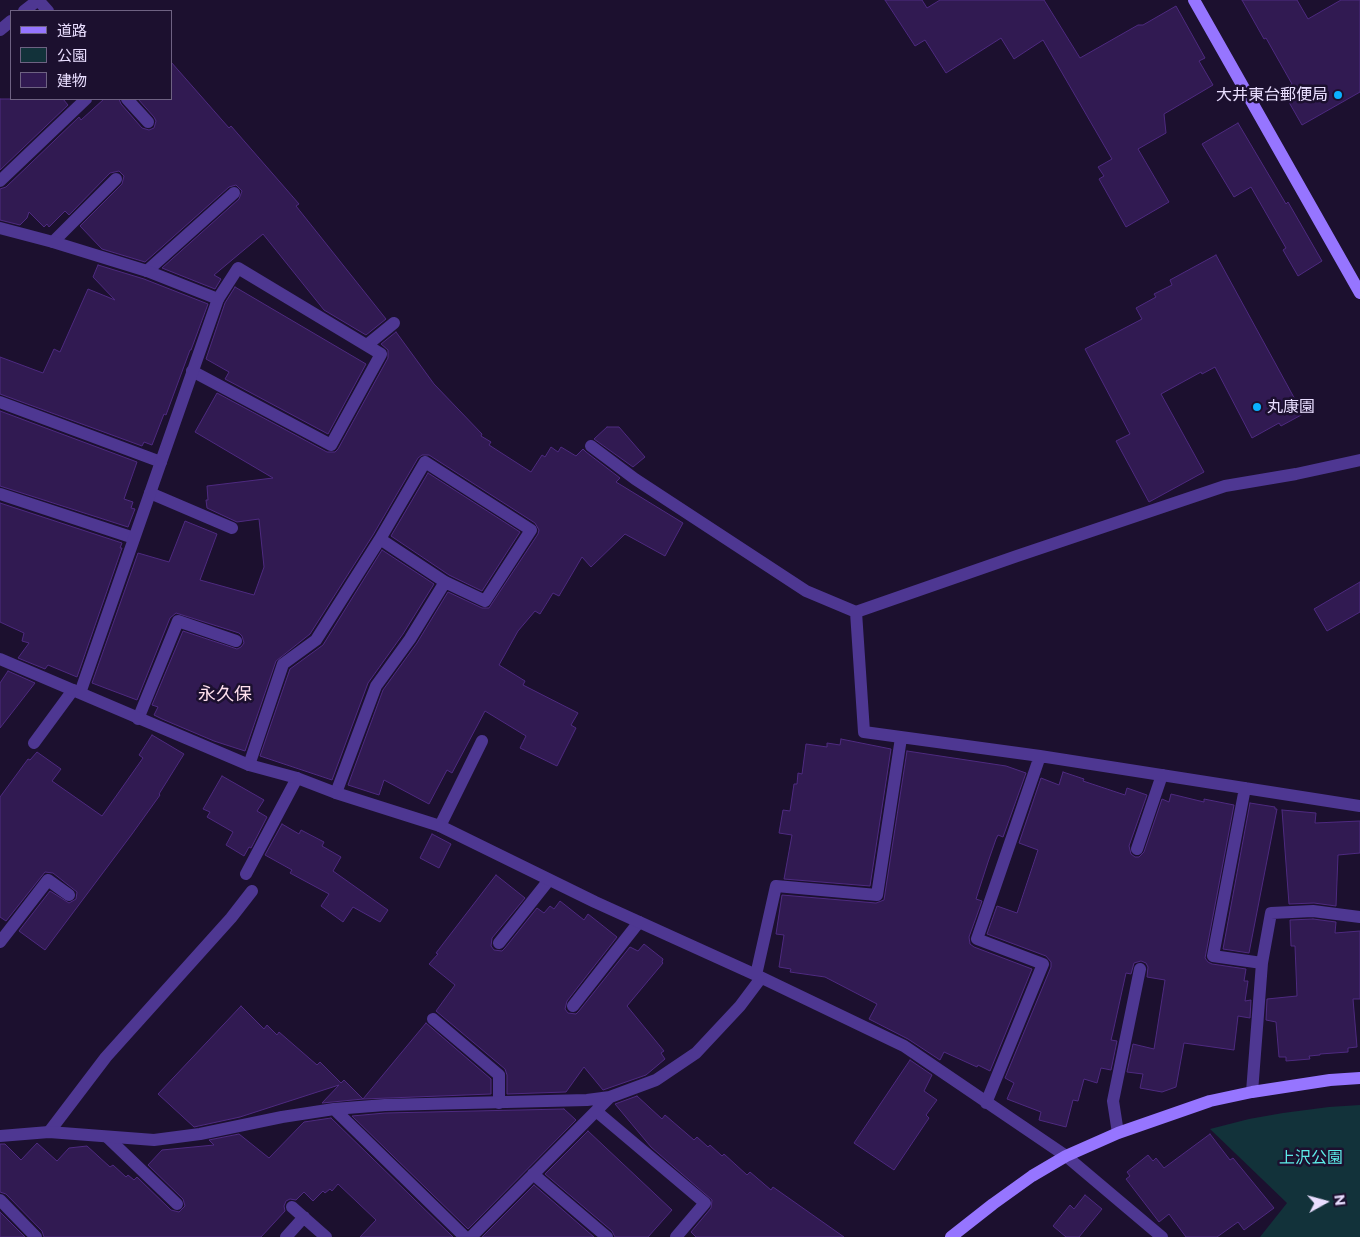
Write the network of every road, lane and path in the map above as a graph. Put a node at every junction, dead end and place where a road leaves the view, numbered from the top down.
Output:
1 (1194, 0) edge
2 (25, 10) edge
3 (47, 10) edge
4 (10, 22) edge
5 (0, 30) edge
6 (85, 100) edge
7 (128, 100) edge
8 (148, 122) dead end
9 (116, 179) dead end
10 (0, 181) edge
11 (234, 193) dead end
12 (0, 228) edge
13 (53, 242) junction
14 (147, 271) junction
15 (1360, 293) edge
16 (218, 299) junction
17 (394, 323) dead end
18 (367, 345) junction
19 (192, 371) junction
20 (0, 402) edge
21 (591, 446) dead end
22 (1360, 460) edge
23 (161, 462) junction
24 (0, 494) edge
25 (150, 494) junction
26 (232, 528) dead end
27 (134, 538) junction
28 (380, 539) junction
29 (445, 582) junction
30 (856, 612) junction
31 (236, 641) dead end
32 (0, 659) edge
33 (76, 691) junction
34 (138, 719) junction
35 (901, 738) junction
36 (482, 741) dead end
37 (34, 743) dead end
38 (1040, 756) junction
39 (249, 765) junction
40 (1162, 775) junction
41 (298, 778) junction
42 (1245, 788) junction
43 (336, 792) junction
44 (1360, 806) edge
45 (440, 826) junction
46 (1137, 849) dead end
47 (246, 874) dead end
48 (549, 880) junction
49 (252, 891) dead end
50 (69, 895) dead end
51 (1360, 917) edge
52 (639, 922) junction
53 (0, 942) edge
54 (499, 943) dead end
55 (1262, 963) junction
56 (1140, 969) dead end
57 (759, 976) junction
58 (574, 1006) dead end
59 (433, 1019) dead end
60 (1360, 1078) edge
61 (1252, 1092) junction
62 (610, 1097) junction
63 (986, 1102) junction
64 (499, 1103) junction
65 (334, 1109) junction
66 (596, 1111) junction
67 (49, 1132) junction
68 (1118, 1133) junction
69 (0, 1136) edge
70 (108, 1137) junction
71 (1066, 1156) junction
72 (533, 1174) junction
73 (0, 1200) edge
74 (177, 1204) dead end
75 (292, 1207) dead end
76 (304, 1217) junction
77 (36, 1237) edge
78 (286, 1237) edge
79 (326, 1237) edge
80 (465, 1237) edge
81 (471, 1237) edge
82 (607, 1237) edge
83 (676, 1237) edge
84 (951, 1237) edge
85 (1162, 1237) edge

1 - 15 street
2 - 3 street
4 - 5 street
6 - 10 street
7 - 8 street
9 - 13 street
11 - 14 street
12 - 13 street
13 - 14 street
14 - 16 street
16 - 18 street
16 - 19 street
17 - 18 street
18 - 19 street
19 - 23 street
20 - 23 street
21 - 30 street
22 - 30 street
23 - 25 street
24 - 27 street
25 - 26 street
25 - 27 street
27 - 33 street
28 - 29 street
28 - 29 street
28 - 39 street
29 - 43 street
30 - 35 street
31 - 34 street
32 - 33 street
33 - 34 street
33 - 37 street
34 - 39 street
35 - 38 street
35 - 57 street
36 - 45 street
38 - 40 street
38 - 63 street
39 - 41 street
40 - 42 street
40 - 46 street
41 - 43 street
41 - 47 street
42 - 44 street
42 - 55 street
43 - 45 street
45 - 48 street
48 - 52 street
48 - 54 street
49 - 67 street
50 - 53 street
51 - 55 street
52 - 57 street
52 - 58 street
55 - 61 street
56 - 68 street
57 - 62 street
57 - 63 street
59 - 64 street
60 - 61 street
61 - 68 street
62 - 64 street
62 - 66 street
63 - 71 street
64 - 65 street
65 - 70 street
65 - 80 street
66 - 72 street
66 - 83 street
67 - 69 street
67 - 70 street
68 - 71 street
70 - 74 street
71 - 84 street
71 - 85 street
72 - 81 street
72 - 82 street
73 - 77 street
75 - 76 street
76 - 78 street
76 - 79 street

